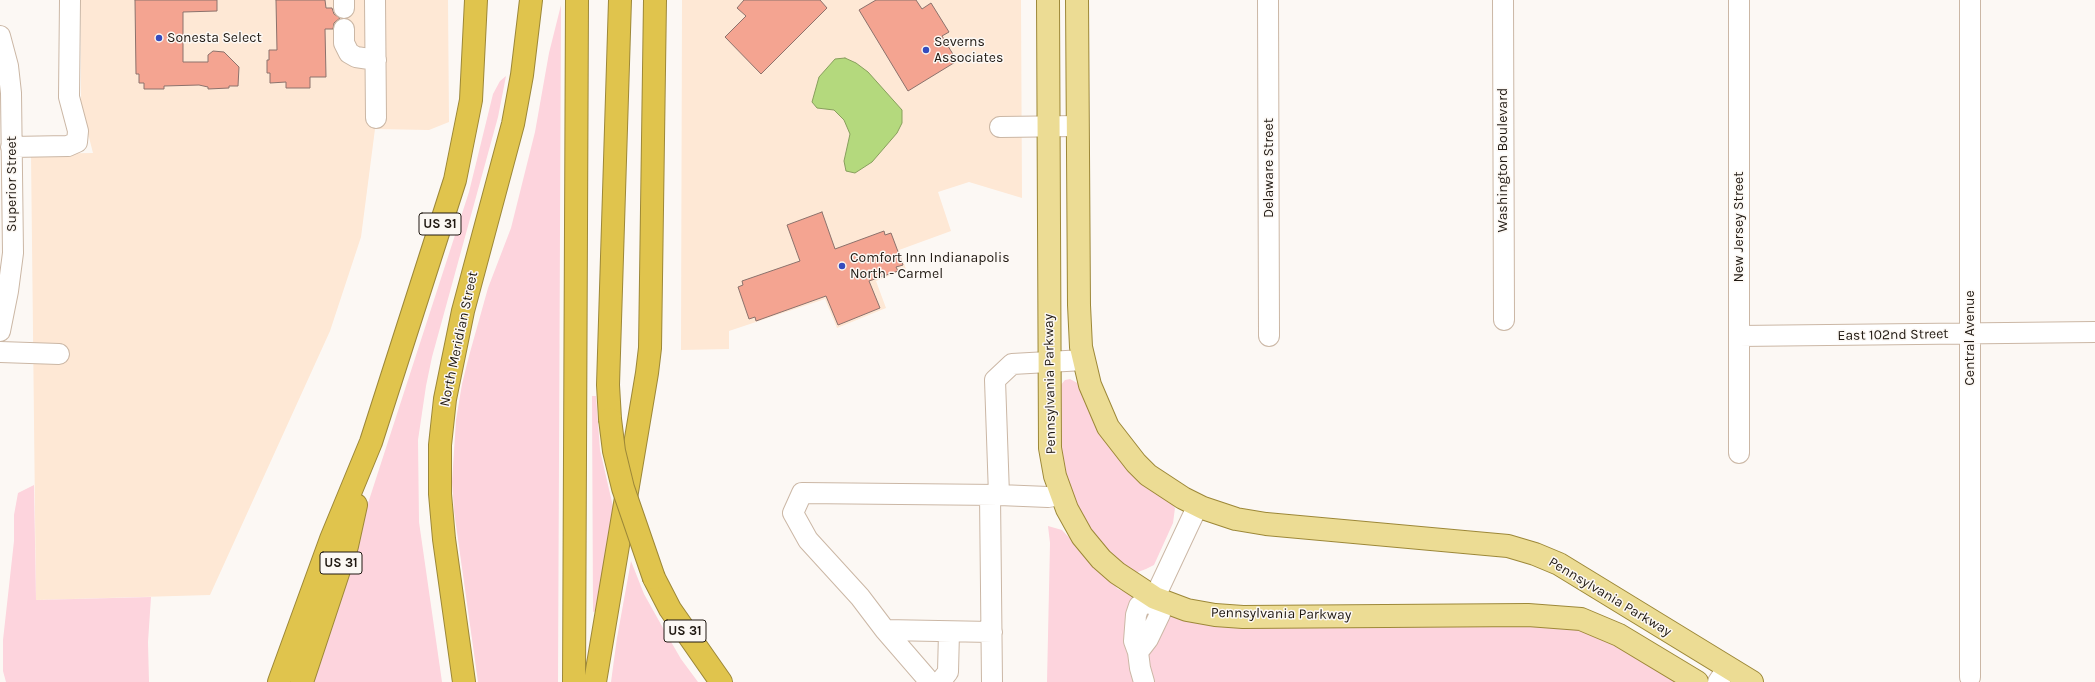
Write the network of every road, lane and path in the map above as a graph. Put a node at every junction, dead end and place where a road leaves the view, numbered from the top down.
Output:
1 (70, 0) edge
2 (375, 0) edge
3 (476, 0) edge
4 (531, 0) edge
5 (577, 0) edge
6 (621, 0) edge
7 (656, 0) edge
8 (1048, 0) edge
9 (1077, 0) edge
10 (1268, 0) edge
11 (1503, 0) edge
12 (1739, 0) edge
13 (1970, 0) edge
14 (344, 29) dead end
15 (0, 36) edge
16 (376, 60) junction
17 (376, 118) dead end
18 (1048, 126) junction
19 (1078, 126) junction
20 (1000, 127) dead end
21 (11, 147) junction
22 (1504, 320) dead end
23 (0, 331) edge
24 (2095, 332) edge
25 (1970, 334) junction
26 (1269, 336) dead end
27 (1739, 336) junction
28 (0, 352) edge
29 (59, 354) dead end
30 (1084, 360) junction
31 (1048, 362) junction
32 (371, 442) junction
33 (1738, 453) dead end
34 (994, 495) junction
35 (1061, 495) junction
36 (1198, 505) junction
37 (1154, 600) junction
38 (885, 630) junction
39 (949, 632) junction
40 (992, 632) junction
41 (1723, 674) edge
42 (1970, 677) dead end
43 (1749, 681) edge
44 (279, 682) edge
45 (302, 682) edge
46 (464, 682) edge
47 (574, 682) edge
48 (595, 682) edge
49 (721, 682) edge
50 (930, 682) edge
51 (940, 682) edge
52 (992, 682) edge
53 (1144, 682) edge
54 (1697, 682) edge

1 - 21 street
2 - 16 street
3 - 32 highway, US 31
4 - 46 highway, North Meridian Street
5 - 47 highway
6 - 49 highway, US 31, bridge
7 - 48 highway
8 - 18 main road, Pennsylvania Parkway
9 - 19 main road, Pennsylvania Parkway
10 - 26 street, Delaware Street
11 - 22 street, Washington Boulevard
12 - 27 street, New Jersey Street
13 - 25 street, Central Avenue
14 - 16 street
15 - 21 street, Superior Street
16 - 17 street
18 - 19 street
18 - 20 street
18 - 31 main road, Pennsylvania Parkway
19 - 30 main road, Pennsylvania Parkway
21 - 23 street, Superior Street
24 - 25 street, East 102nd Street
25 - 27 street, East 102nd Street
25 - 42 street, Central Avenue
27 - 33 street, New Jersey Street
28 - 29 street
30 - 31 street
30 - 36 main road, Pennsylvania Parkway
31 - 34 street
31 - 35 main road, Pennsylvania Parkway
32 - 44 highway
32 - 45 highway, US 31
34 - 35 street
34 - 38 street
34 - 40 street
35 - 37 main road, Pennsylvania Parkway
36 - 37 street
36 - 41 main road, Pennsylvania Parkway
37 - 53 street
37 - 54 main road, Pennsylvania Parkway
38 - 39 street
38 - 50 street
39 - 40 street
39 - 51 street
40 - 52 street
41 - 43 main road, Pennsylvania Parkway

